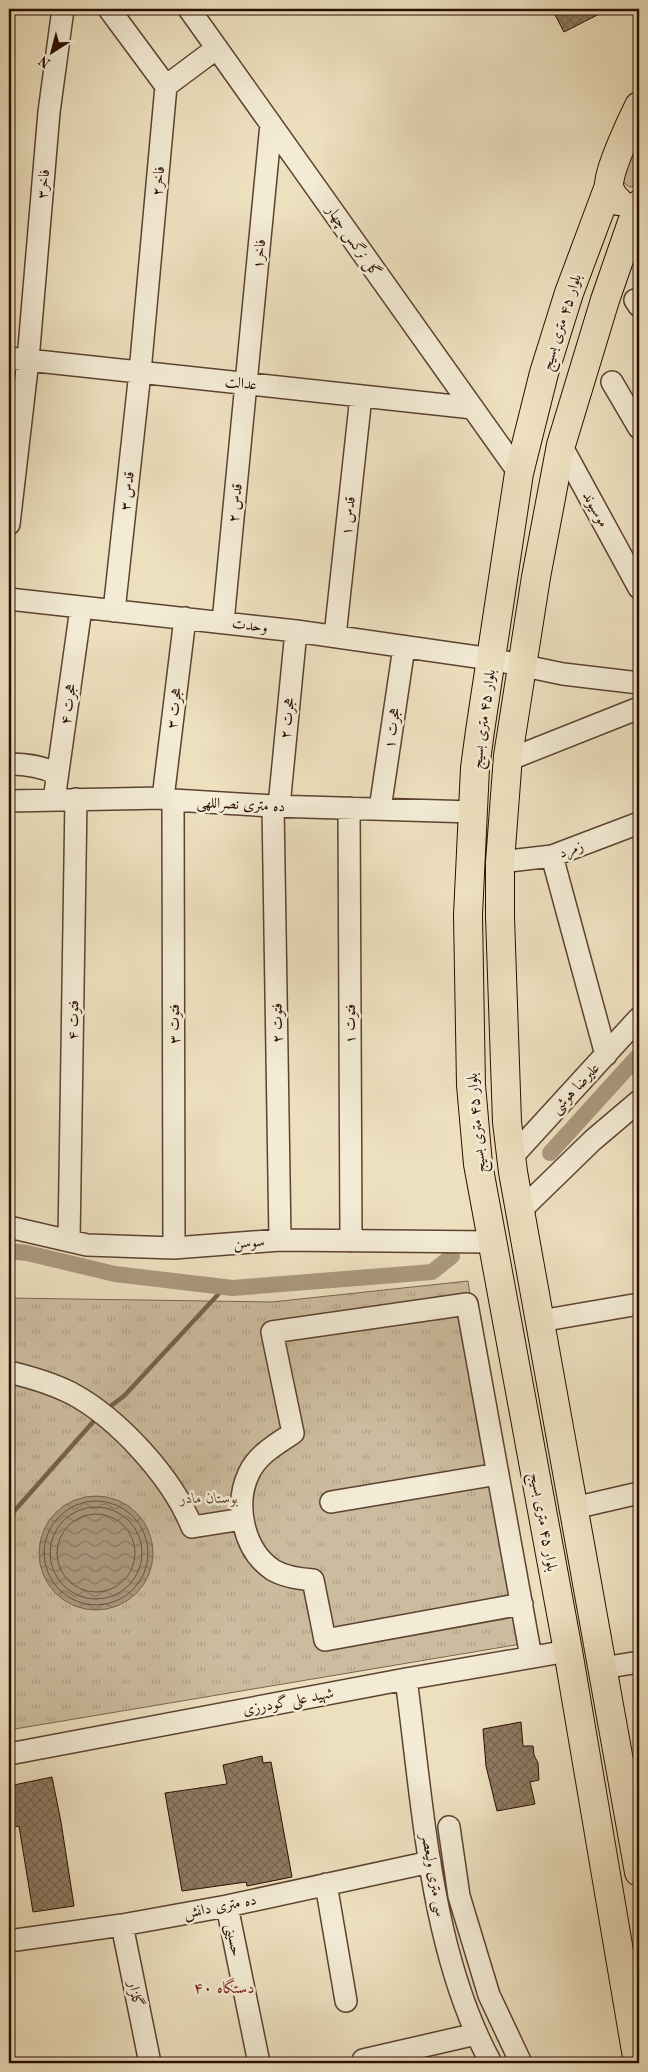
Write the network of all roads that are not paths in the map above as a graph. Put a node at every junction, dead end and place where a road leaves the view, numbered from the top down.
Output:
1 (63, 9) edge
2 (109, 9) edge
3 (189, 9) edge
4 (217, 48) junction
5 (166, 86) junction
6 (639, 106) edge
7 (271, 124) junction
8 (609, 186) junction
9 (639, 204) edge
10 (18, 359) edge
11 (140, 372) junction
12 (612, 382) dead end
13 (248, 383) junction
14 (361, 396) junction
15 (473, 408) junction
16 (639, 428) edge
17 (561, 445) junction
18 (519, 473) junction
19 (9, 524) edge
20 (635, 580) edge
21 (9, 599) edge
22 (81, 608) junction
23 (114, 611) junction
24 (185, 618) junction
25 (223, 622) junction
26 (296, 631) junction
27 (335, 636) junction
28 (404, 647) junction
29 (491, 659) junction
30 (522, 665) junction
31 (639, 683) edge
32 (639, 708) edge
33 (508, 760) junction
34 (9, 764) edge
35 (57, 774) junction
36 (76, 799) junction
37 (168, 799) junction
38 (54, 800) junction
39 (9, 801) edge
40 (276, 806) junction
41 (349, 808) junction
42 (380, 809) junction
43 (473, 812) junction
44 (638, 826) edge
45 (552, 856) junction
46 (500, 862) junction
47 (468, 916) junction
48 (500, 917) junction
49 (639, 1018) edge
50 (606, 1055) junction
51 (639, 1101) edge
52 (511, 1158) junction
53 (521, 1210) junction
54 (9, 1227) edge
55 (280, 1240) junction
56 (69, 1241) junction
57 (351, 1241) junction
58 (492, 1242) junction
59 (174, 1248) junction
60 (639, 1304) edge
61 (540, 1321) junction
62 (9, 1372) edge
63 (498, 1474) junction
64 (639, 1493) edge
65 (332, 1502) dead end
66 (574, 1508) junction
67 (243, 1519) junction
68 (522, 1604) junction
69 (568, 1651) junction
70 (531, 1657) junction
71 (639, 1662) edge
72 (603, 1668) junction
73 (406, 1679) junction
74 (9, 1754) edge
75 (633, 1798) edge
76 (449, 1827) dead end
77 (430, 1862) junction
78 (639, 1872) edge
79 (326, 1884) junction
80 (227, 1906) junction
81 (122, 1925) junction
82 (9, 1941) edge
83 (346, 2001) dead end
84 (476, 2034) junction
85 (363, 2060) dead end
86 (150, 2063) edge
87 (259, 2063) edge
88 (492, 2063) edge
89 (521, 2063) edge
90 (638, 2063) edge

1 - 10 street, فاخر۳
2 - 5 street
3 - 4 street, گل نرگس چهار
4 - 5 street
4 - 7 street, گل نرگس چهار
5 - 11 street, فاخر۲
6 - 8 main road, بلوار ۴۵ متری بسیج
7 - 13 street, فاخر۱
7 - 15 street, گل نرگس چهار
8 - 9 main road
8 - 18 main road, بلوار ۴۵ متری بسیج
9 - 17 main road, بلوار ۴۵ متری بسیج
10 - 11 street, عدالت
10 - 19 street, فاخر۳
11 - 13 street, عدالت
11 - 23 street, قدس ۳
12 - 16 street
13 - 14 street, عدالت
13 - 25 street, قدس ۲
14 - 15 street, عدالت
14 - 27 street, قدس ۱
15 - 18 street, گل نرگس چهار
17 - 20 street, موسیوند
17 - 30 main road, بلوار ۴۵ متری بسیج
18 - 29 main road, بلوار ۴۵ متری بسیج
21 - 22 street, وحدت
22 - 23 street, وحدت
22 - 35 street, هجرت ۴
23 - 24 street, وحدت
24 - 25 street, وحدت
24 - 37 street, هجرت ۳
25 - 26 street, وحدت
26 - 27 street, وحدت
26 - 40 street, هجرت ۲
27 - 28 street, وحدت
28 - 29 street, وحدت
28 - 42 street, هجرت ۱
29 - 30 street, وحدت
29 - 43 main road, بلوار ۴۵ متری بسیج
30 - 31 street
30 - 33 main road, بلوار ۴۵ متری بسیج
32 - 33 street
33 - 46 main road, بلوار ۴۵ متری بسیج
34 - 35 street
35 - 38 street, هجرت ۴
36 - 37 street, ده متری نصراللهی
36 - 38 street, ده متری نصراللهی
36 - 56 street, فتوت ۴
37 - 40 street, ده متری نصراللهی
37 - 59 street, فتوت ۳
38 - 39 street, ده متری نصراللهی
40 - 41 street, ده متری نصراللهی
40 - 55 street, فتوت ۲
41 - 42 street, ده متری نصراللهی
41 - 57 street, فتوت ۱
42 - 43 street, ده متری نصراللهی
43 - 47 main road, بلوار ۴۵ متری بسیج
44 - 45 street, زمرد
45 - 46 street, زمرد
45 - 50 street
46 - 48 main road, بلوار ۴۵ متری بسیج
47 - 48 main road
47 - 58 main road, بلوار ۴۵ متری بسیج
48 - 52 main road, بلوار ۴۵ متری بسیج
49 - 50 street, علیرضا هوشی
50 - 52 street, علیرضا هوشی
51 - 53 street
52 - 53 main road, بلوار ۴۵ متری بسیج
53 - 61 main road, بلوار ۴۵ متری بسیج
54 - 56 street, سوسن
55 - 57 street, سوسن
55 - 59 street, سوسن
56 - 59 street, سوسن
57 - 58 street, سوسن
58 - 69 main road, بلوار ۴۵ متری بسیج
60 - 61 street
61 - 66 main road, بلوار ۴۵ متری بسیج
62 - 67 street
63 - 65 street
63 - 67 street
63 - 68 street
64 - 66 street
66 - 72 main road, بلوار ۴۵ متری بسیج
67 - 68 street
68 - 70 street
69 - 70 street, شهید علی گودرزی
69 - 90 main road, بلوار ۴۵ متری بسیج
70 - 73 street, شهید علی گودرزی
71 - 72 street
72 - 75 main road, بلوار ۴۵ متری بسیج
73 - 74 street, شهید علی گودرزی
73 - 77 street, سی متری ولیعصر
75 - 78 main road, بلوار ۴۵ متری بسیج
76 - 89 street
77 - 79 street, ده متری دانش
77 - 84 street, سی متری ولیعصر
79 - 80 street, ده متری دانش
79 - 83 street
80 - 81 street, ده متری دانش
80 - 87 street, حسینی
81 - 82 street, ده متری دانش
81 - 86 street, گلزار
84 - 85 street
84 - 88 street, سی متری ولیعصر

